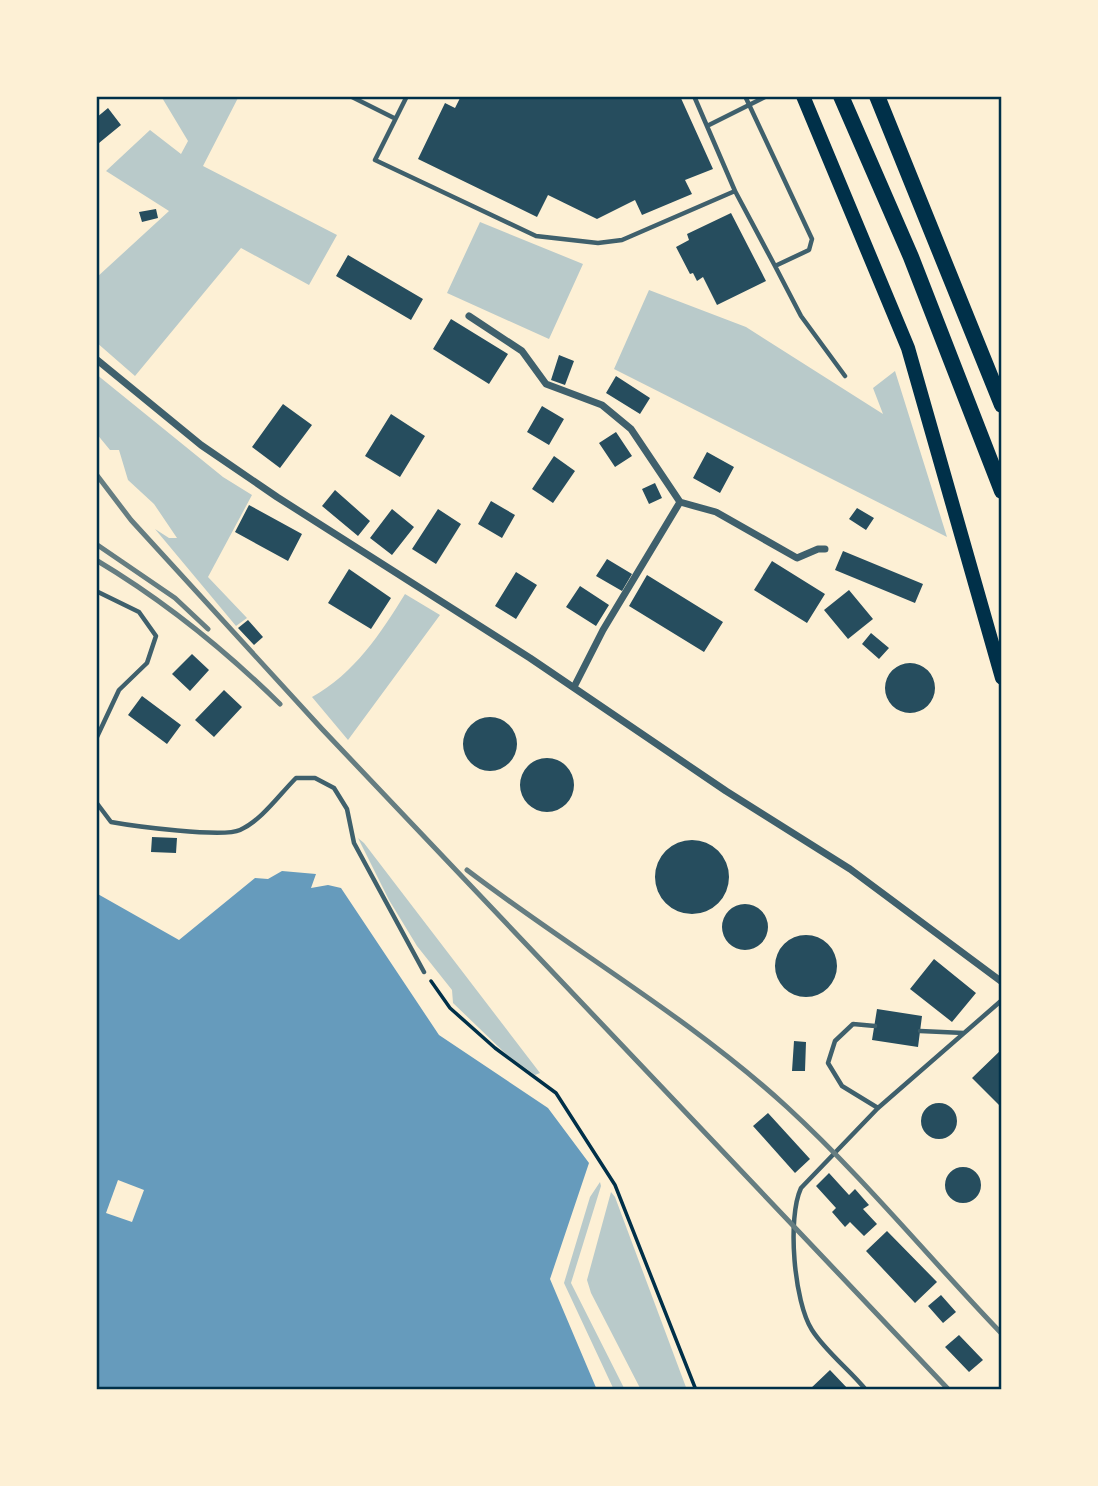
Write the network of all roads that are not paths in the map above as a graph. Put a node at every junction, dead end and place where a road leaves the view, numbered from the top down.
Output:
1 (350, 96) edge
2 (407, 96) edge
3 (694, 96) edge
4 (745, 96) edge
5 (767, 96) edge
6 (803, 96) edge
7 (841, 96) edge
8 (877, 96) edge
9 (749, 106) junction
10 (394, 118) junction
11 (707, 126) junction
12 (735, 191) junction
13 (775, 267) junction
14 (469, 316) dead end
15 (96, 359) edge
16 (845, 376) dead end
17 (1002, 405) edge
18 (1002, 491) edge
19 (680, 502) junction
20 (825, 549) dead end
21 (96, 591) edge
22 (1002, 678) edge
23 (574, 687) junction
24 (96, 739) edge
25 (96, 802) edge
26 (424, 972) road end
27 (1002, 982) edge
28 (1002, 1000) edge
29 (875, 1026) dead end
30 (920, 1031) dead end
31 (964, 1033) junction
32 (878, 1108) junction
33 (866, 1390) edge

1 - 10 lane
2 - 10 lane
3 - 11 lane
4 - 9 lane
5 - 9 lane
6 - 22 main road
7 - 18 highway
8 - 17 highway
9 - 11 lane
9 - 13 lane
10 - 12 lane
11 - 12 lane
12 - 13 lane
13 - 16 lane
14 - 19 street
15 - 23 street
19 - 20 street
19 - 23 street
21 - 24 lane
23 - 27 street
25 - 26 lane
28 - 31 lane
29 - 32 lane
30 - 31 lane
31 - 32 lane
32 - 33 lane

